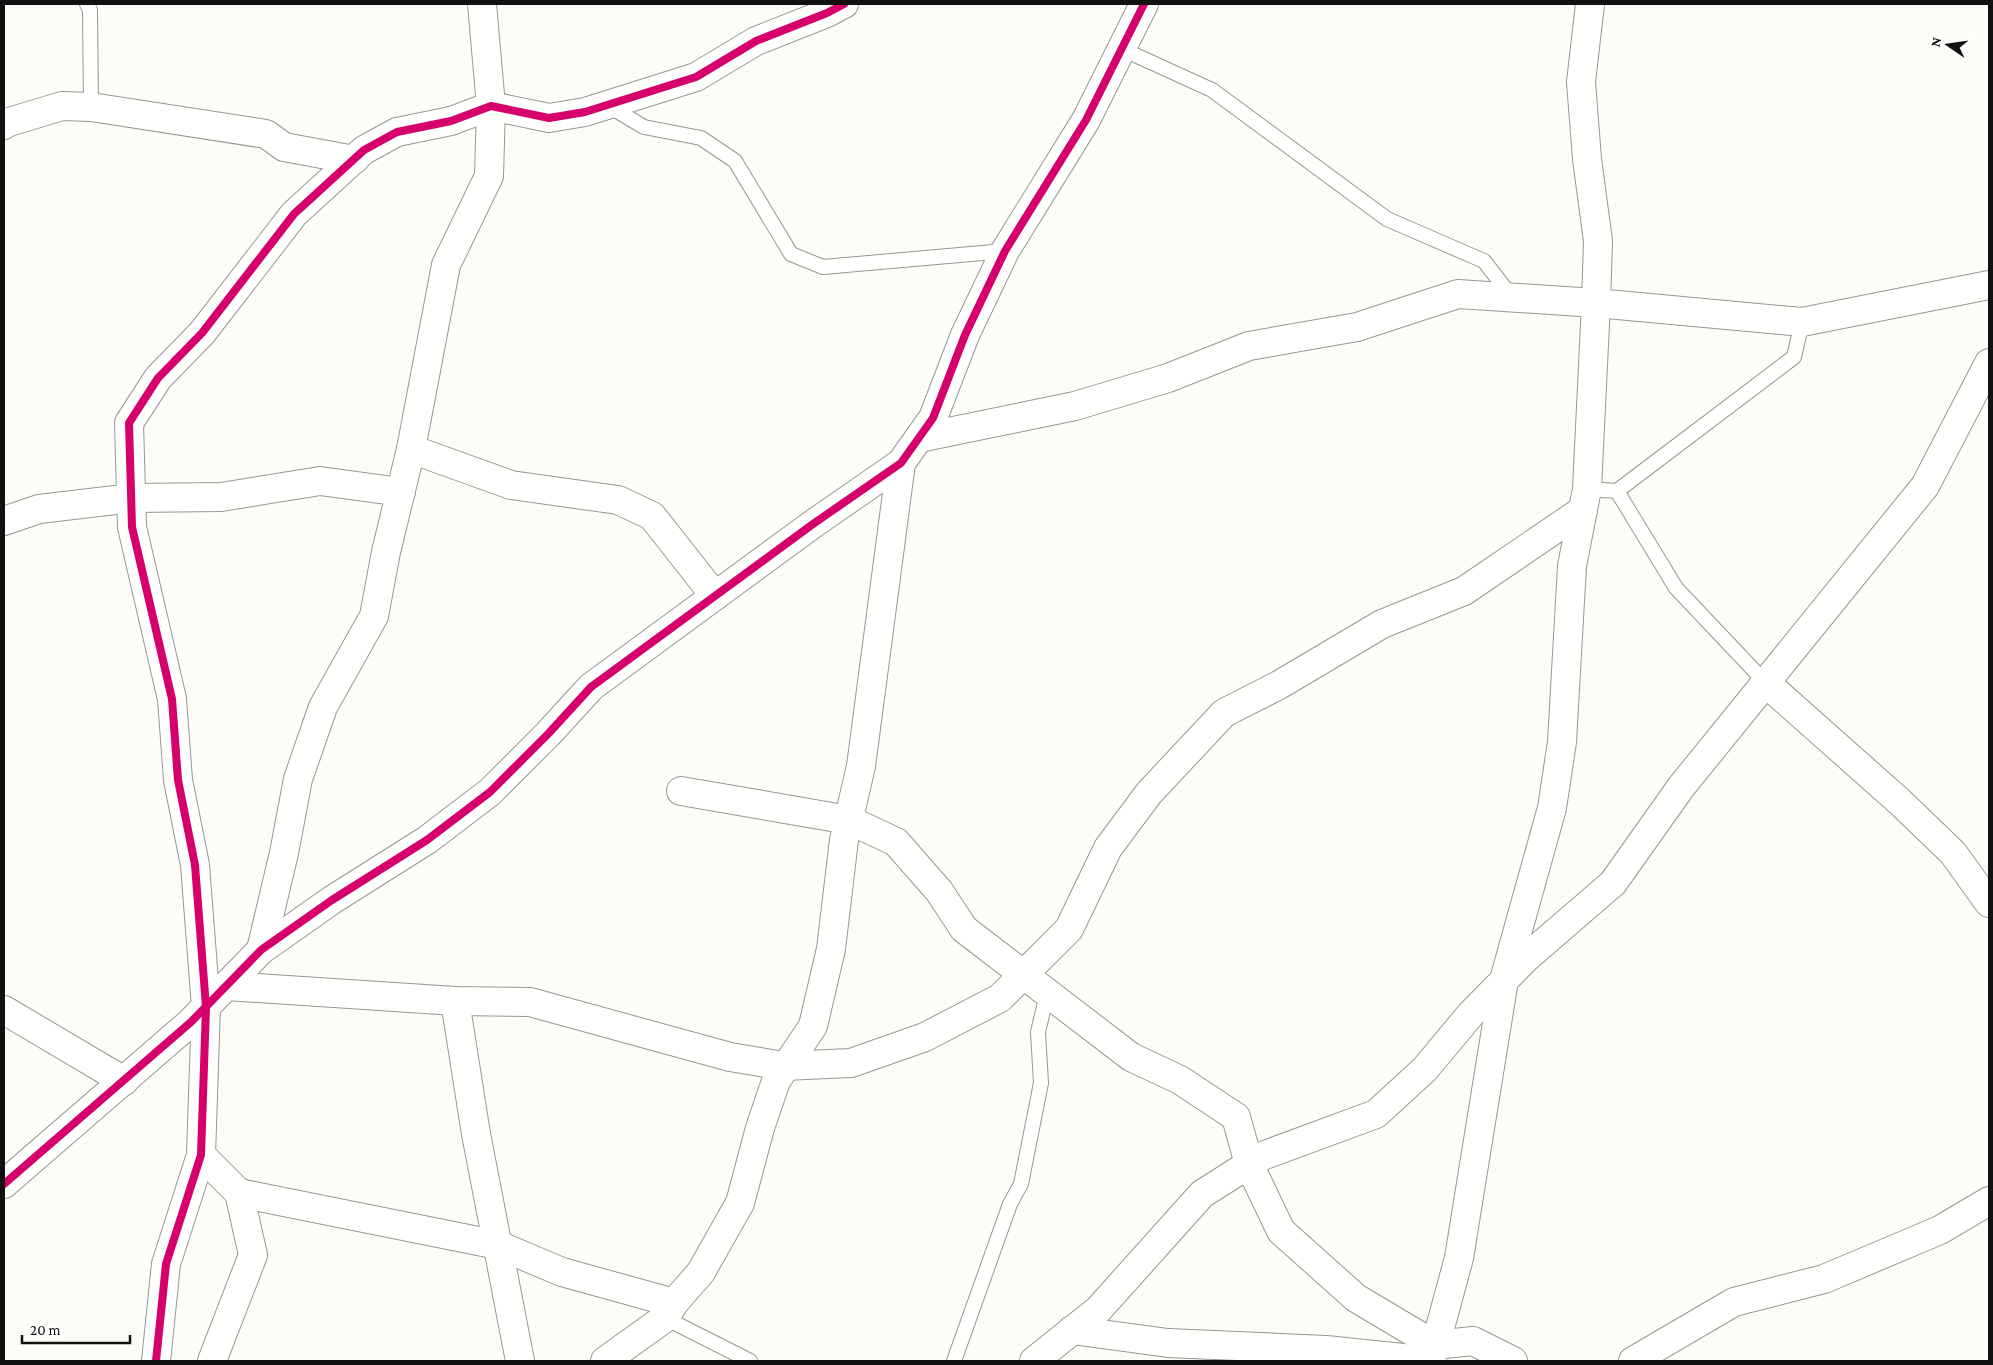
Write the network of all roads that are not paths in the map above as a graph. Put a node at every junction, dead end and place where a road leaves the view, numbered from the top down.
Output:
1 (87, 4) edge
2 (482, 4) edge
3 (844, 4) edge
4 (1144, 4) edge
5 (1590, 4) edge
6 (1122, 49) junction
7 (607, 105) junction
8 (491, 106) junction
9 (91, 107) junction
10 (4, 125) edge
11 (354, 160) junction
12 (1006, 251) junction
13 (1989, 285) edge
14 (1511, 296) junction
15 (1596, 303) junction
16 (1802, 322) junction
17 (1989, 363) edge
18 (919, 438) junction
19 (411, 449) junction
20 (901, 463) junction
21 (1617, 491) junction
22 (400, 492) junction
23 (132, 498) junction
24 (1585, 499) junction
25 (4, 521) edge
26 (715, 596) junction
27 (1766, 683) junction
28 (681, 791) dead end
29 (849, 820) junction
30 (1989, 903) edge
31 (261, 950) junction
32 (1022, 975) junction
33 (1504, 980) junction
34 (226, 986) junction
35 (1047, 994) junction
36 (455, 1001) junction
37 (206, 1007) junction
38 (4, 1010) edge
39 (784, 1066) junction
40 (124, 1081) junction
41 (201, 1155) junction
42 (1250, 1164) junction
43 (4, 1184) edge
44 (239, 1193) junction
45 (1989, 1200) edge
46 (498, 1244) junction
47 (669, 1310) junction
48 (1072, 1330) junction
49 (1432, 1356) edge
50 (156, 1361) edge
51 (212, 1361) edge
52 (520, 1361) edge
53 (605, 1361) edge
54 (750, 1361) edge
55 (954, 1361) edge
56 (1034, 1361) edge
57 (1513, 1361) edge
58 (1633, 1361) edge

1 - 9 lane
2 - 8 street
3 - 7 street
4 - 6 street
5 - 15 street
6 - 12 street
6 - 14 lane
7 - 8 street
7 - 12 lane
8 - 11 street
8 - 19 street
9 - 10 street
9 - 11 street
11 - 23 street
12 - 18 street
13 - 16 street
14 - 15 street
14 - 18 street
15 - 16 street
15 - 24 street
16 - 21 lane
17 - 27 street
18 - 20 street
19 - 22 street
19 - 26 street
20 - 26 street
20 - 29 street
21 - 24 lane
21 - 27 lane
22 - 23 street
22 - 31 street
23 - 25 street
23 - 37 street
24 - 32 street
24 - 33 street
26 - 31 street
27 - 30 street
27 - 33 street
28 - 29 street
29 - 32 street
29 - 39 street
31 - 34 street
32 - 35 street
32 - 39 street
33 - 42 street
33 - 49 street
34 - 36 street
34 - 37 street
35 - 42 street
35 - 55 lane
36 - 39 street
36 - 46 street
37 - 40 street
37 - 41 street
38 - 40 street
39 - 47 street
40 - 43 street
41 - 44 street
41 - 50 street
42 - 48 street
42 - 49 street
44 - 46 street
44 - 51 street
45 - 58 street
46 - 47 street
46 - 52 street
47 - 53 street
47 - 54 lane
48 - 49 street
48 - 56 street
49 - 57 street

